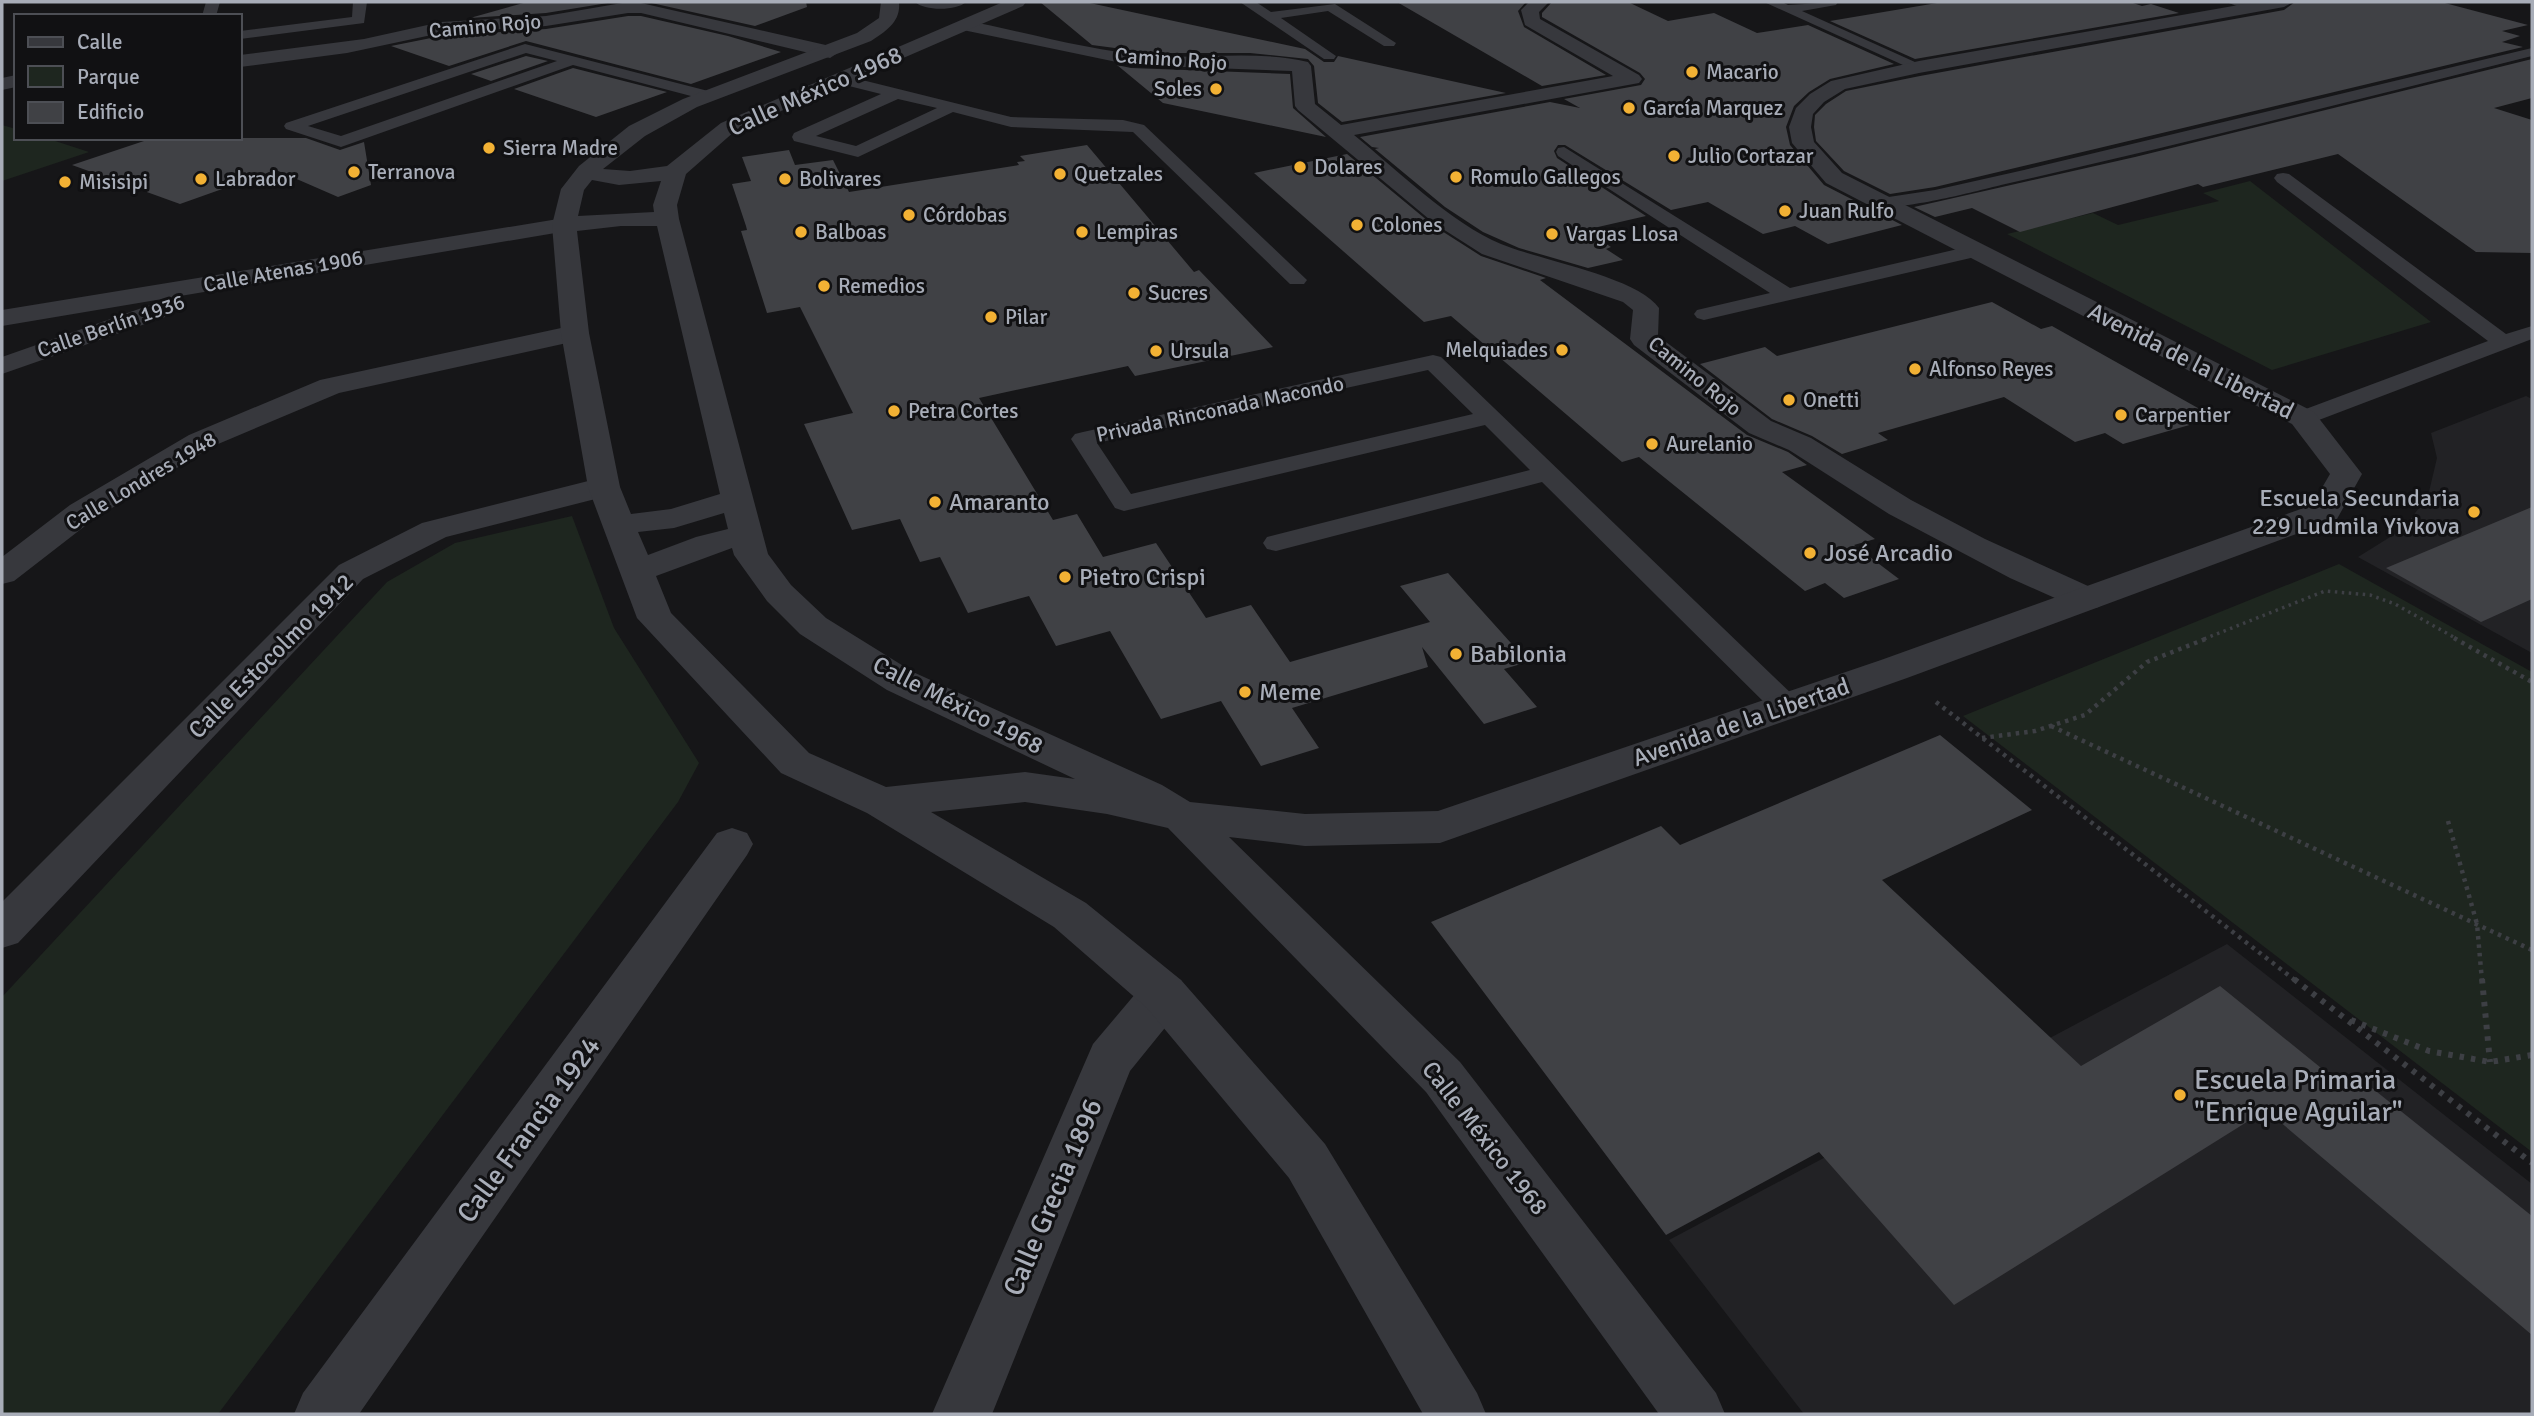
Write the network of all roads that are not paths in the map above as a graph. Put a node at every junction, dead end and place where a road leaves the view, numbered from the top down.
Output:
1 (360, 2) edge
2 (681, 2) edge
3 (890, 2) edge
4 (923, 2) edge
5 (1017, 2) edge
6 (1247, 2) edge
7 (1540, 2) edge
8 (1771, 2) edge
9 (1831, 2) edge
10 (2284, 2) edge
11 (2243, 5) edge
12 (647, 7) junction
13 (1787, 9) junction
14 (960, 13) edge
15 (1269, 16) junction
16 (242, 34) edge
17 (1389, 43) dead end
18 (2532, 52) edge
19 (1329, 56) dead end
20 (242, 61) edge
21 (573, 61) junction
22 (839, 63) junction
23 (1919, 67) junction
24 (897, 93) junction
25 (710, 96) junction
26 (952, 107) junction
27 (1337, 132) junction
28 (1564, 152) dead end
29 (587, 171) junction
30 (675, 171) junction
31 (2283, 178) dead end
32 (1882, 203) junction
33 (667, 219) junction
34 (564, 225) junction
35 (1975, 250) junction
36 (261, 275) junction
37 (1297, 279) dead end
38 (1787, 295) junction
39 (1704, 314) dead end
40 (2, 318) edge
41 (2532, 332) edge
42 (575, 333) junction
43 (2503, 342) junction
44 (2, 366) edge
45 (1489, 417) junction
46 (2303, 418) junction
47 (1547, 473) junction
48 (604, 487) junction
49 (738, 499) junction
50 (618, 525) junction
51 (746, 535) junction
52 (1276, 543) dead end
53 (638, 571) junction
54 (2, 574) edge
55 (2087, 599) junction
56 (1786, 706) junction
57 (881, 802) junction
58 (1181, 816) junction
59 (732, 844) dead end
60 (2, 930) edge
61 (1164, 994) junction
62 (324, 1414) edge
63 (962, 1414) edge
64 (1456, 1414) edge
65 (1695, 1414) edge

1 - 16 lane
2 - 12 street, Camino Rojo
3 - 22 street, Calle México 1968
4 - 14 street
5 - 14 street, Calle México 1968
6 - 15 lane
7 - 27 street
8 - 13 lane
9 - 13 lane
10 - 11 street, Avenida de la Libertad
11 - 23 street, Avenida de la Libertad
12 - 20 street, Camino Rojo
12 - 22 street, Camino Rojo
13 - 23 lane
14 - 22 street, Calle México 1968
14 - 27 street, Camino Rojo
15 - 17 lane
15 - 19 lane
18 - 32 lane
21 - 21 lane
21 - 25 lane
22 - 24 lane
22 - 25 street, Calle México 1968
22 - 30 street, Calle México 1968
23 - 32 street, Avenida de la Libertad
24 - 26 lane
24 - 26 lane
25 - 29 street, Calle México 1968
26 - 37 lane
27 - 55 street, Camino Rojo
28 - 38 lane
29 - 30 street
29 - 34 street, Calle México 1968
30 - 33 street, Calle México 1968
31 - 43 lane
32 - 35 street, Avenida de la Libertad
33 - 34 street, Calle Atenas 1906
33 - 49 street, Calle México 1968
34 - 36 street, Calle Atenas 1906
34 - 42 street, Calle México 1968
35 - 38 lane
35 - 46 street, Avenida de la Libertad
36 - 40 street, Calle Atenas 1906
36 - 44 street, Calle Berlín 1936
38 - 39 lane
41 - 43 lane
42 - 48 street, Calle México 1968
42 - 54 street, Calle Londres 1948
43 - 46 lane
45 - 45 lane, Privada Rinconada Macondo
45 - 47 lane, Privada Rinconada Macondo
46 - 55 street, Avenida de la Libertad
47 - 52 lane
47 - 56 lane, Privada Rinconada Macondo
48 - 50 street, Calle México 1968
48 - 60 street, Calle Estocolmo 1912
49 - 50 street
49 - 51 street, Calle México 1968
50 - 53 street, Calle México 1968
51 - 53 street
51 - 58 street, Calle México 1968
53 - 57 street, Calle México 1968
55 - 56 street, Avenida de la Libertad
56 - 58 street, Avenida de la Libertad
57 - 58 street, Avenida de la Libertad
57 - 61 street, Calle México 1968
58 - 65 street, Calle México 1968
59 - 62 street, Calle Francia 1924
61 - 63 street, Calle Grecia 1896
61 - 64 street, Calle México 1968

